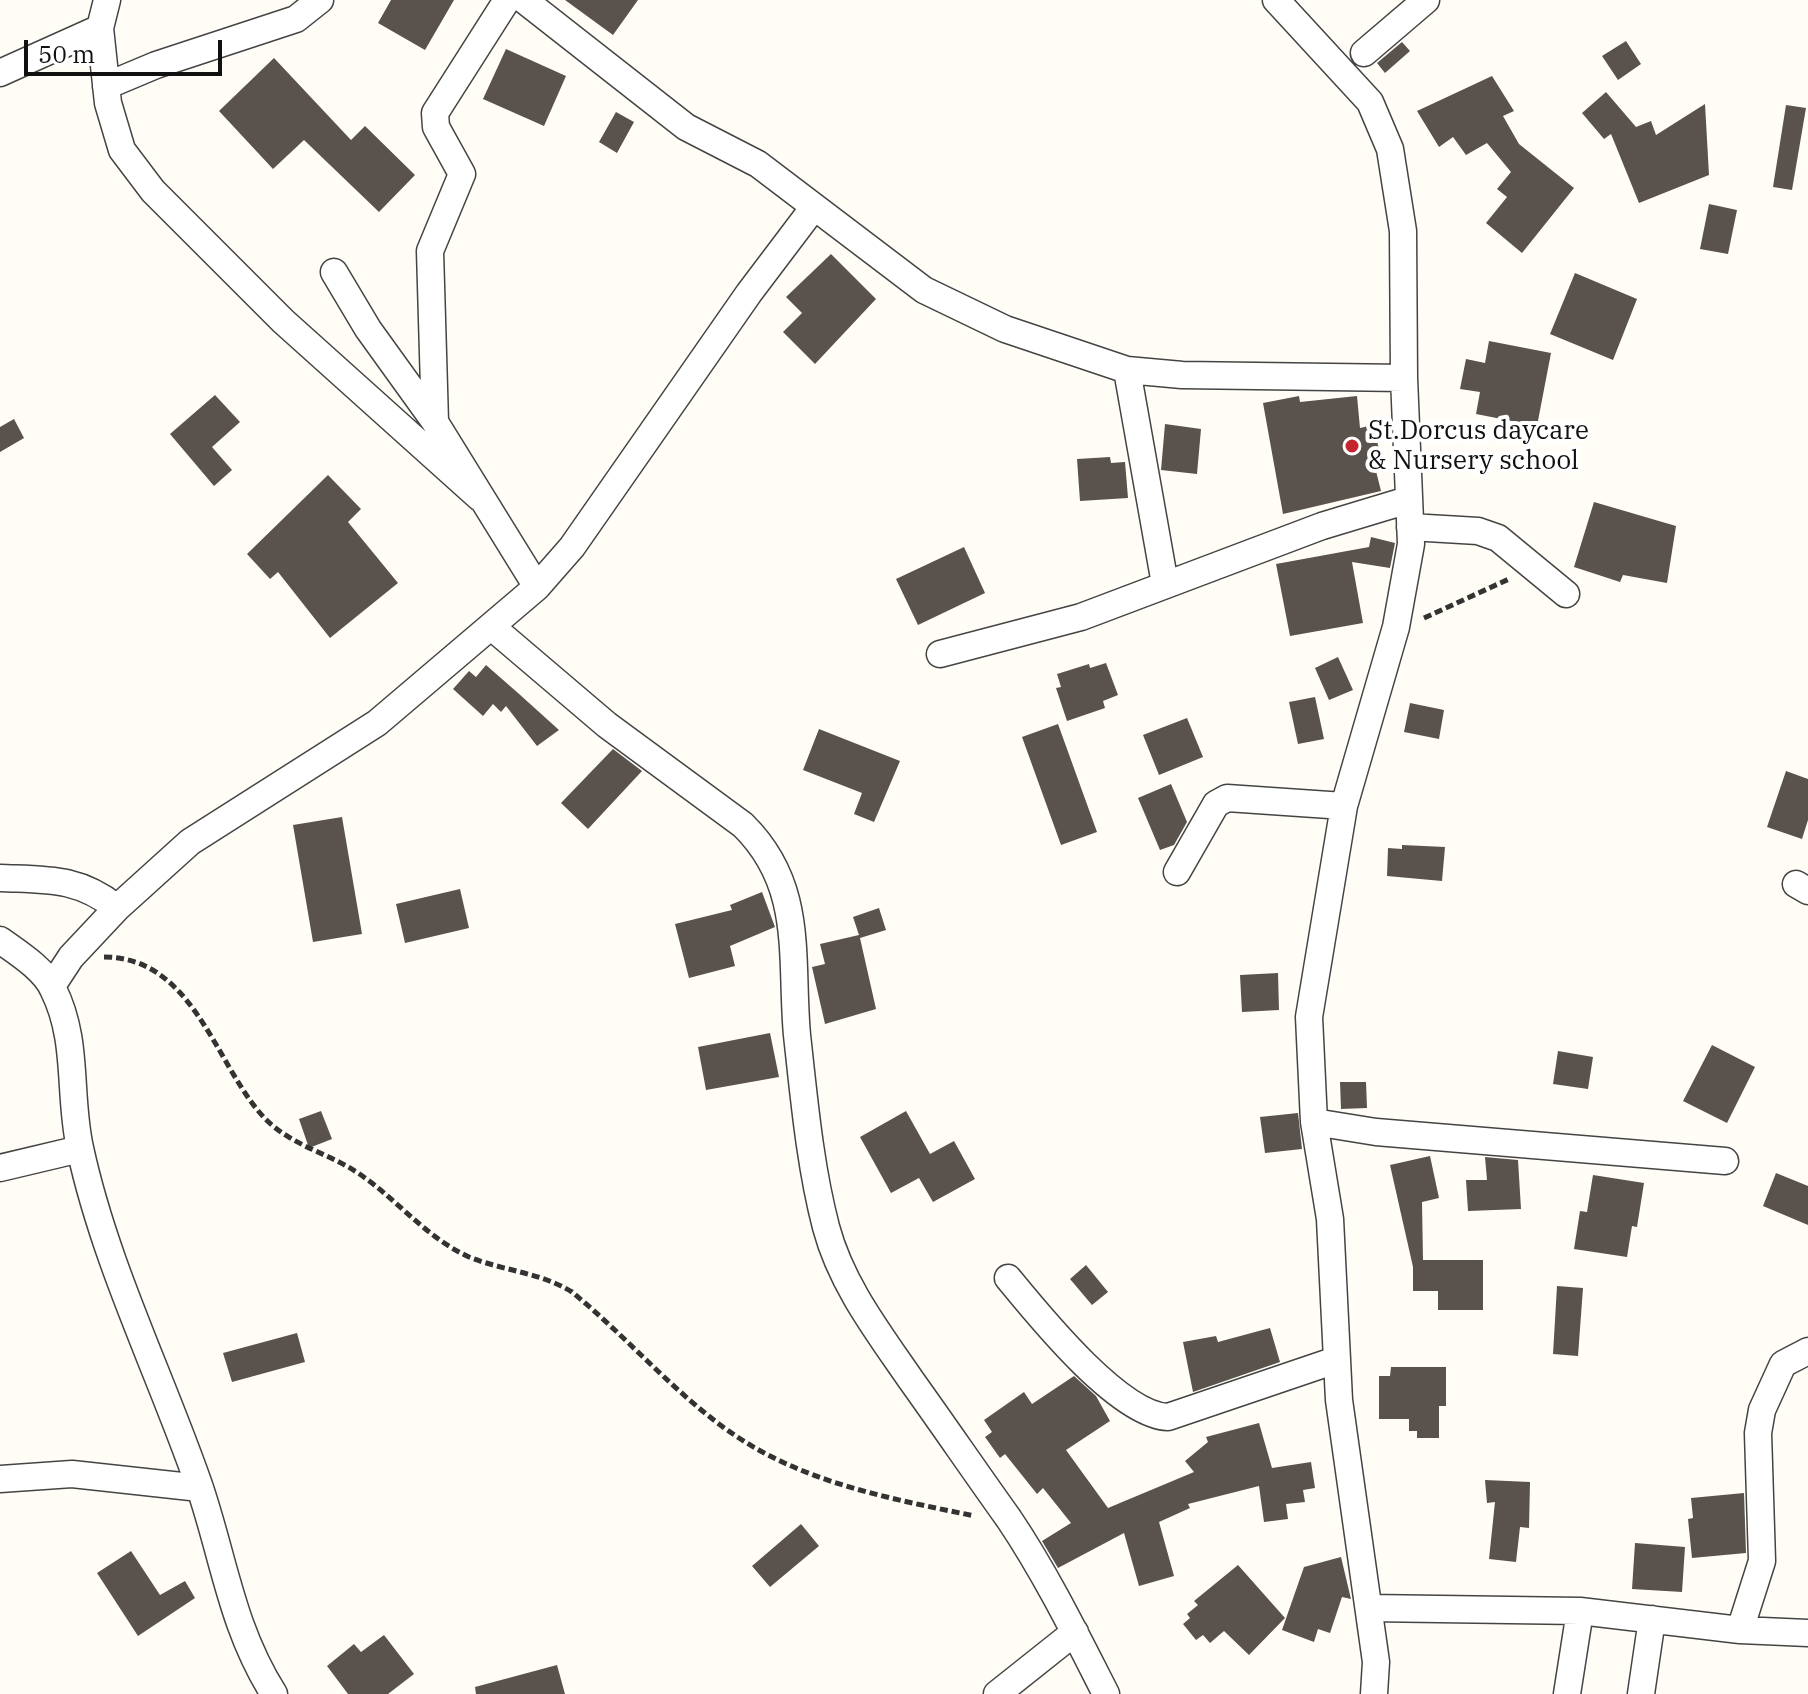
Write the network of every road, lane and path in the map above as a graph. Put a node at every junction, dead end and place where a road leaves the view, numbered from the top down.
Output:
1 (107, 0) edge
2 (320, 0) edge
3 (507, 0) edge
4 (524, 0) edge
5 (1276, 0) edge
6 (1426, 0) edge
7 (100, 28) junction
8 (1364, 53) dead end
9 (0, 73) edge
10 (106, 86) junction
11 (814, 207) junction
12 (334, 272) dead end
13 (1127, 370) junction
14 (1404, 378) junction
15 (435, 422) junction
16 (479, 497) junction
17 (1408, 500) junction
18 (1410, 527) junction
19 (1534, 565) junction
20 (1165, 584) junction
21 (537, 587) junction
22 (1566, 594) dead end
23 (1396, 627) junction
24 (493, 628) junction
25 (940, 654) dead end
26 (1344, 806) junction
27 (1177, 872) dead end
28 (0, 878) edge
29 (117, 908) junction
30 (0, 940) edge
31 (71, 957) junction
32 (52, 986) junction
33 (1314, 1122) junction
34 (80, 1149) junction
35 (1725, 1161) dead end
36 (0, 1168) edge
37 (1008, 1278) dead end
38 (1808, 1351) edge
39 (1336, 1360) junction
40 (0, 1479) edge
41 (200, 1488) junction
42 (1012, 1523) junction
43 (1369, 1608) junction
44 (1580, 1611) junction
45 (1652, 1619) junction
46 (1740, 1630) junction
47 (1075, 1632) junction
48 (1808, 1633) edge
49 (274, 1694) edge
50 (997, 1694) edge
51 (1106, 1694) edge
52 (1374, 1694) edge
53 (1567, 1694) edge
54 (1641, 1694) edge

1 - 7 street
2 - 10 street
3 - 15 street
4 - 11 street
5 - 14 street
6 - 8 street
7 - 9 street
7 - 10 street
10 - 16 street
11 - 13 street
11 - 21 street
12 - 15 street
13 - 14 street
13 - 20 street
14 - 17 street
15 - 16 street
16 - 21 street
17 - 18 street
17 - 20 street
18 - 19 street
18 - 23 street
19 - 22 street
19 - 23 path
20 - 25 street
21 - 24 street
23 - 26 street
24 - 29 street
24 - 42 street
26 - 27 street
26 - 33 street
28 - 29 street
29 - 31 street
30 - 32 street
31 - 32 street
31 - 42 path
32 - 34 street
33 - 35 street
33 - 39 street
34 - 36 street
34 - 41 street
37 - 39 street
38 - 46 street
39 - 43 street
40 - 41 street
41 - 49 street
42 - 47 street
43 - 44 street
43 - 52 street
44 - 45 street
44 - 53 street
45 - 46 street
45 - 54 street
46 - 48 street
47 - 50 street
47 - 51 street

